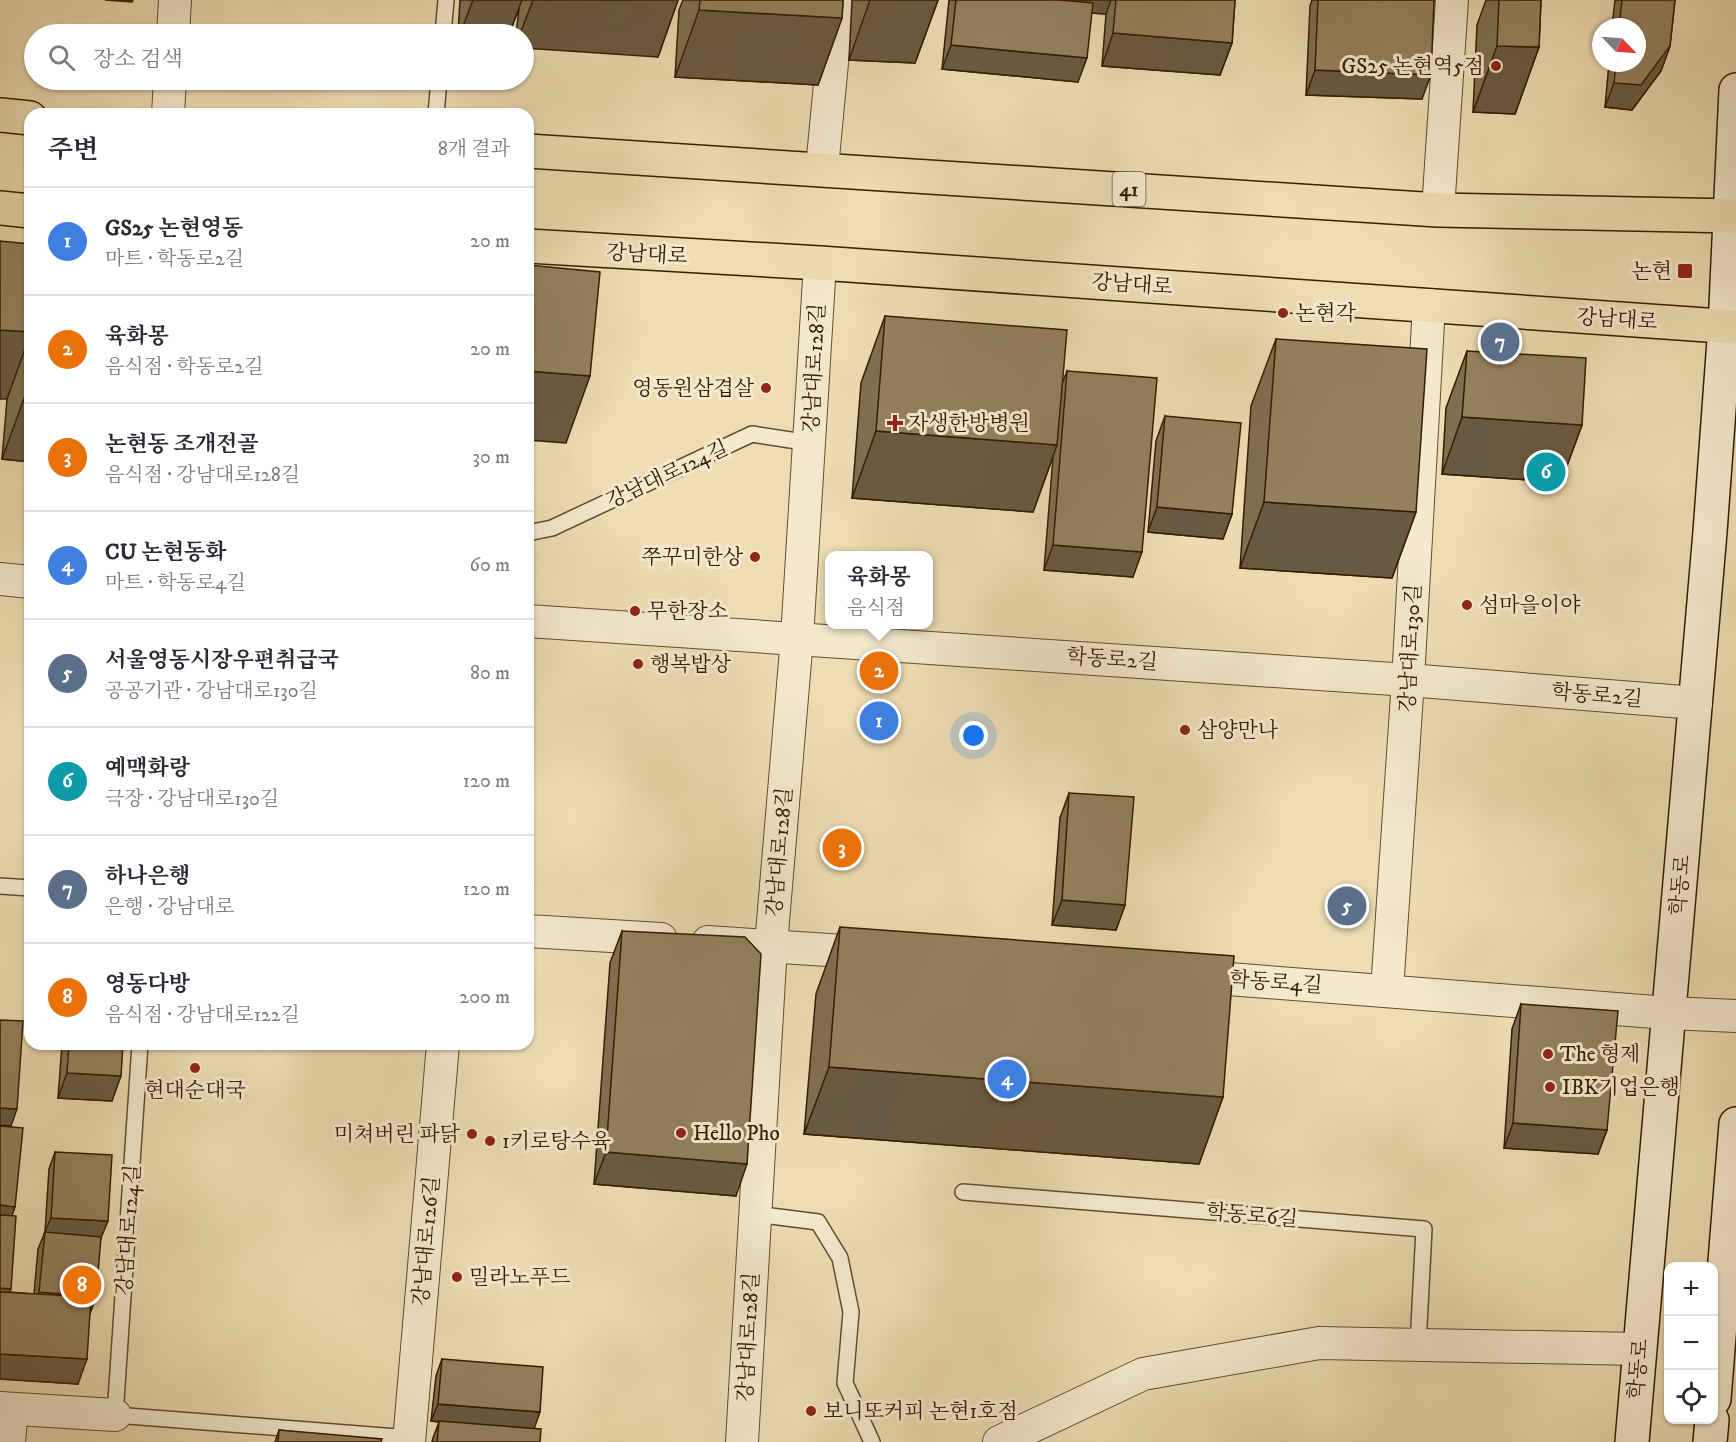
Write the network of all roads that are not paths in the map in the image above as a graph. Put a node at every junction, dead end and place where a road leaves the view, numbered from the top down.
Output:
1 (175, 0) edge
2 (446, 0) edge
3 (838, 0) edge
4 (1452, 0) edge
5 (174, 24) edge
6 (444, 24) edge
7 (169, 90) edge
8 (438, 90) edge
9 (1736, 90) edge
10 (168, 108) edge
11 (437, 108) edge
12 (534, 151) edge
13 (822, 168) junction
14 (0, 208) edge
15 (24, 210) edge
16 (1438, 210) junction
17 (1733, 216) edge
18 (534, 246) edge
19 (820, 263) junction
20 (1429, 305) junction
21 (1731, 327) edge
22 (810, 442) junction
23 (534, 532) edge
24 (0, 579) edge
25 (24, 581) edge
26 (534, 621) edge
27 (797, 638) junction
28 (1408, 680) junction
29 (1696, 703) junction
30 (0, 886) edge
31 (24, 888) edge
32 (534, 931) edge
33 (771, 945) junction
34 (902, 955) edge
35 (1162, 974) edge
36 (1387, 990) junction
37 (1668, 1014) junction
38 (1736, 1016) edge
39 (140, 1050) edge
40 (442, 1050) edge
41 (1736, 1124) edge
42 (963, 1192) dead end
43 (755, 1214) junction
44 (1729, 1286) edge
45 (1418, 1345) junction
46 (1639, 1349) junction
47 (1717, 1370) edge
48 (6, 1409) edge
49 (115, 1415) junction
50 (1712, 1424) edge
51 (410, 1440) edge
52 (9, 1442) edge
53 (742, 1442) edge
54 (872, 1442) edge
55 (999, 1442) edge
56 (1632, 1442) edge
57 (1710, 1442) edge

1 - 5 street
2 - 6 lane
3 - 13 street
4 - 16 street
7 - 10 street
8 - 11 lane
9 - 17 main road, 학동로
12 - 13 main road, 41
13 - 16 main road, 41
14 - 15 main road
16 - 17 main road, 41
17 - 21 main road, 학동로
18 - 19 main road, 강남대로
19 - 20 main road, 강남대로
19 - 22 street, 강남대로128길
20 - 21 main road, 강남대로
20 - 28 street, 강남대로130길
21 - 29 main road, 학동로
22 - 23 lane, 강남대로124길
22 - 27 street, 강남대로128길
24 - 25 street
26 - 27 street, 학동로2길
27 - 28 street, 학동로2길
27 - 33 street, 강남대로128길
28 - 29 street, 학동로2길
28 - 36 street, 강남대로130길
29 - 37 main road, 학동로
30 - 31 lane
32 - 33 street
33 - 34 street
33 - 43 street, 강남대로128길
35 - 36 street, 학동로4길
36 - 37 street, 학동로4길
37 - 38 street, 학동로4길
37 - 46 main road, 학동로
39 - 49 lane, 강남대로124길
40 - 51 street, 강남대로126길
41 - 44 main road
42 - 45 lane, 학동로6길
43 - 53 street, 강남대로128길
43 - 54 lane
44 - 47 main road
45 - 46 street
45 - 55 street
46 - 56 main road, 학동로
48 - 49 street
48 - 52 street
49 - 51 lane, 강남대로126길
50 - 57 main road

